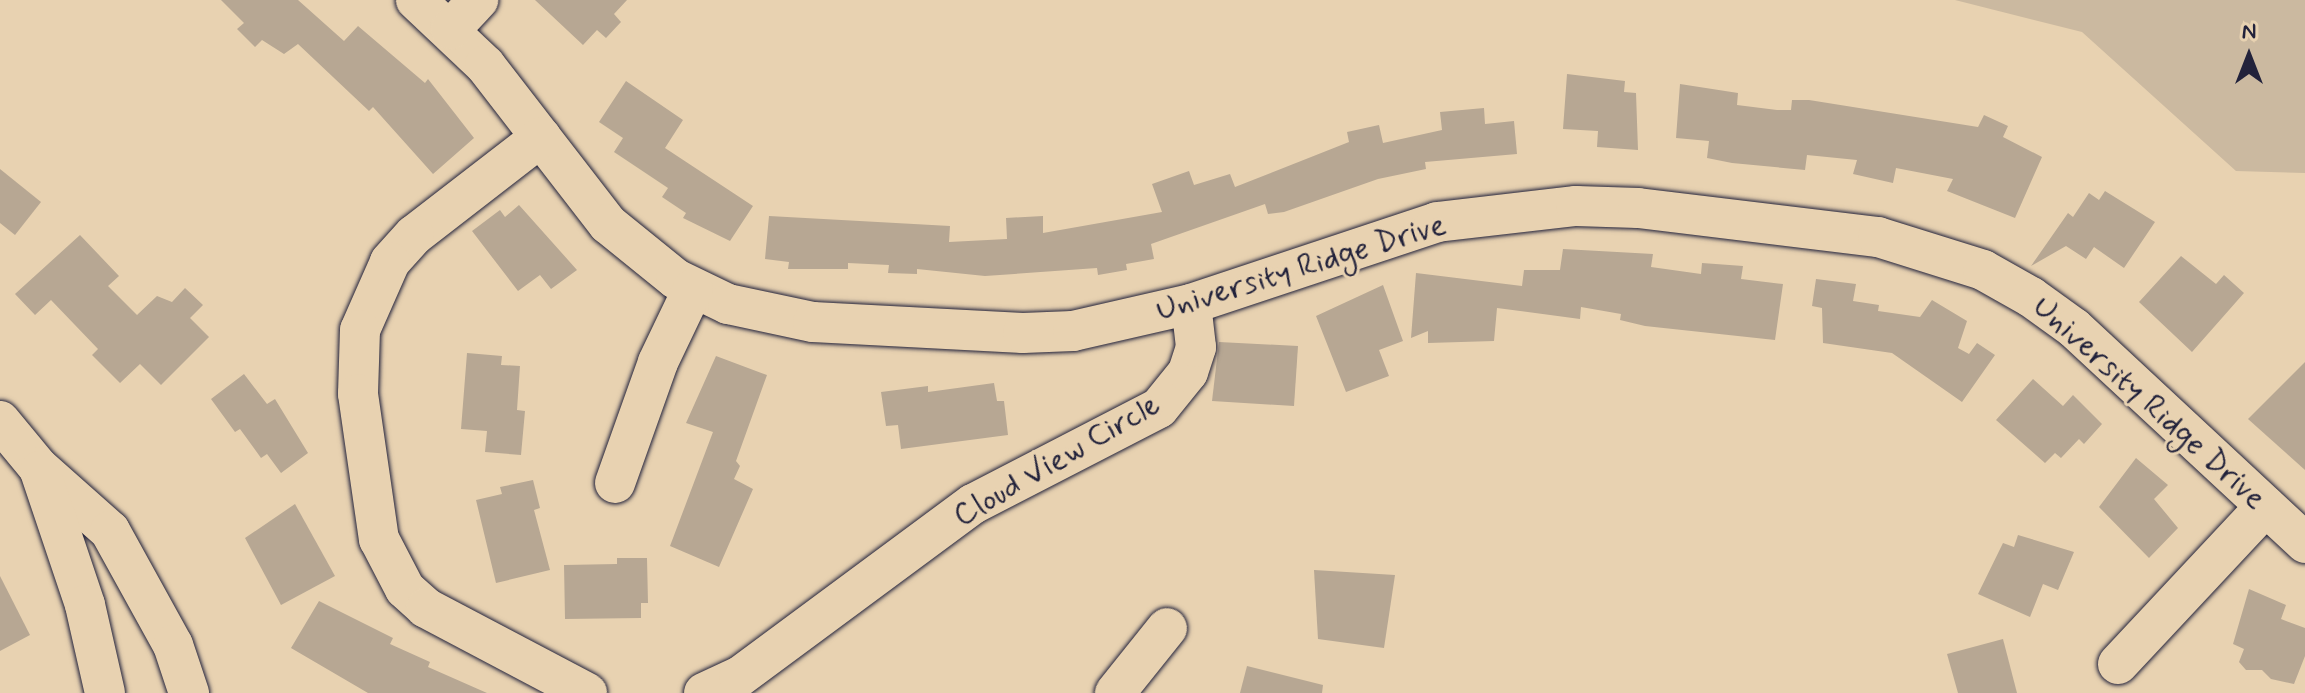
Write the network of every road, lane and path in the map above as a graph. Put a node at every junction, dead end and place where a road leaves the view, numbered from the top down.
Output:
1 (416, 0) edge
2 (478, 0) edge
3 (451, 29) junction
4 (541, 137) junction
5 (693, 289) junction
6 (1191, 304) junction
7 (0, 421) edge
8 (38, 467) junction
9 (615, 483) dead end
10 (2266, 506) junction
11 (2305, 543) edge
12 (1167, 628) dead end
13 (2118, 664) dead end
14 (105, 693) edge
15 (189, 693) edge
16 (587, 693) edge
17 (704, 693) edge
18 (1115, 693) edge

1 - 3 street, University Ridge Drive
2 - 3 street
3 - 4 street, University Ridge Drive
4 - 5 street, University Ridge Drive
4 - 16 street
5 - 6 street, University Ridge Drive
5 - 9 street
6 - 10 street, University Ridge Drive
6 - 17 street, Cloud View Circle
7 - 8 street
8 - 14 street
8 - 15 street
10 - 11 street, University Ridge Drive
10 - 13 street
12 - 18 street

